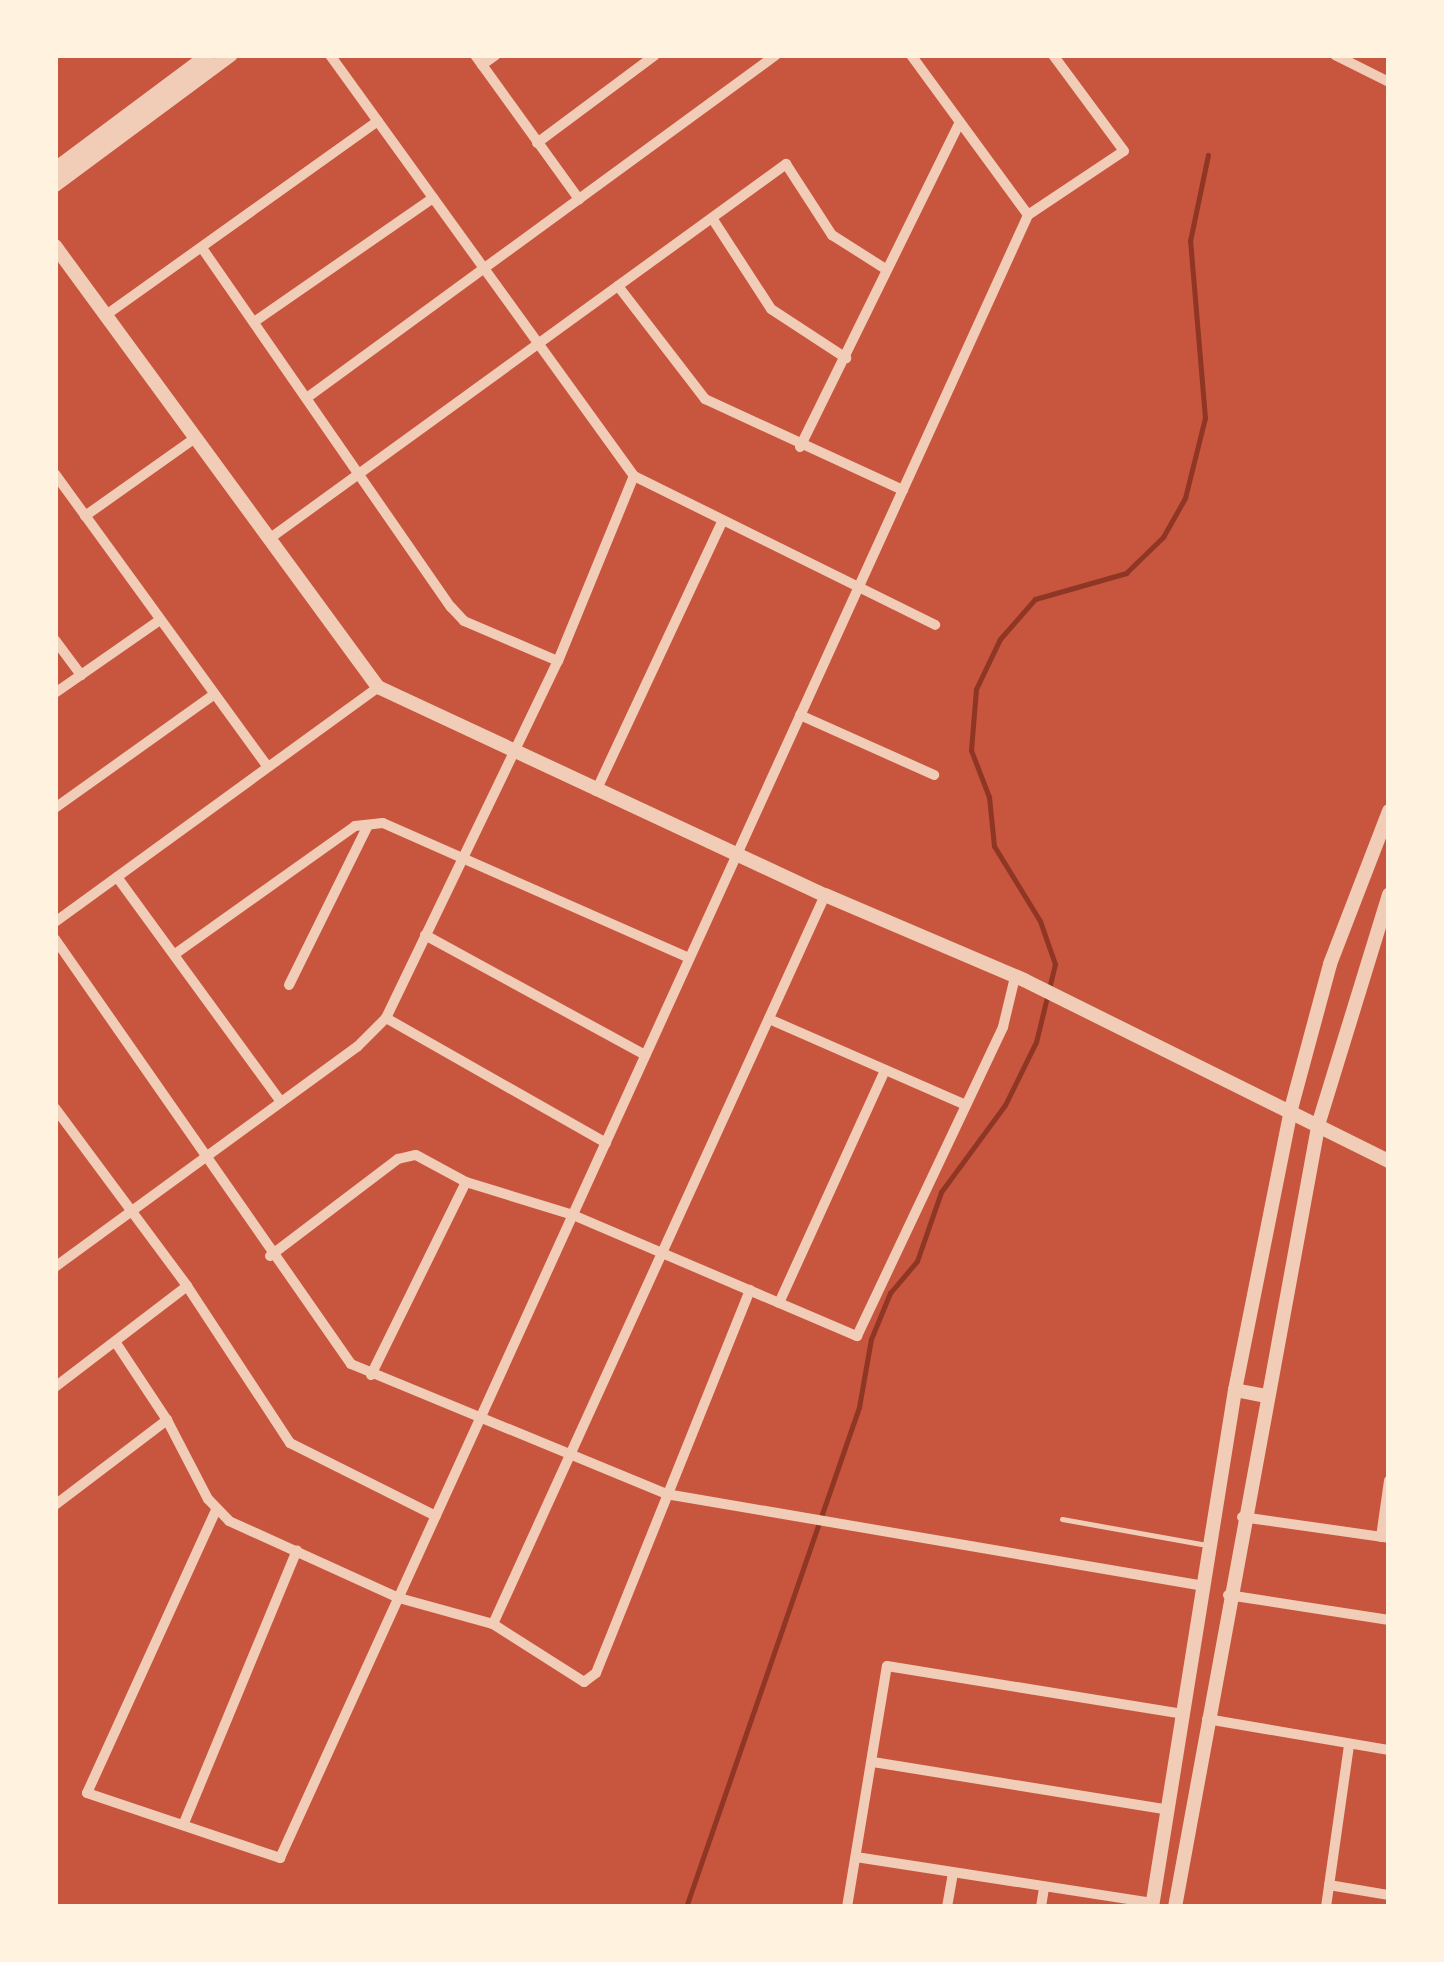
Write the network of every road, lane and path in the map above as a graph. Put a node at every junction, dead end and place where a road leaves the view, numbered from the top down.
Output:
1 (208, 55) edge
2 (231, 55) edge
3 (330, 55) edge
4 (496, 55) edge
5 (655, 55) edge
6 (776, 55) edge
7 (911, 55) edge
8 (1053, 55) edge
9 (1335, 55) edge
10 (478, 60) edge
11 (1389, 82) edge
12 (378, 121) junction
13 (960, 122) junction
14 (537, 143) junction
15 (55, 168) edge
16 (55, 185) edge
17 (433, 198) junction
18 (578, 199) junction
19 (1028, 215) junction
20 (712, 218) junction
21 (55, 246) edge
22 (202, 248) junction
23 (484, 268) junction
24 (884, 268) junction
25 (618, 286) junction
26 (106, 315) junction
27 (254, 322) junction
28 (538, 343) junction
29 (846, 358) junction
30 (308, 397) junction
31 (195, 438) junction
32 (800, 446) junction
33 (55, 474) edge
34 (356, 475) junction
35 (634, 476) junction
36 (903, 490) junction
37 (86, 516) junction
38 (723, 520) junction
39 (269, 538) junction
40 (858, 587) junction
41 (160, 620) junction
42 (935, 625) dead end
43 (55, 640) edge
44 (558, 661) junction
45 (80, 676) junction
46 (378, 687) junction
47 (55, 693) edge
48 (215, 694) junction
49 (800, 715) junction
50 (510, 752) junction
51 (268, 766) junction
52 (934, 775) dead end
53 (596, 790) junction
54 (55, 808) edge
55 (1389, 810) edge
56 (368, 825) junction
57 (462, 853) junction
58 (736, 855) junction
59 (117, 877) junction
60 (825, 895) junction
61 (1389, 895) edge
62 (55, 922) edge
63 (426, 935) junction
64 (55, 940) edge
65 (175, 954) junction
66 (689, 958) junction
67 (1020, 978) junction
68 (289, 985) dead end
69 (386, 1018) junction
70 (769, 1019) junction
71 (646, 1055) junction
72 (885, 1070) junction
73 (281, 1102) junction
74 (966, 1105) junction
75 (55, 1108) edge
76 (1291, 1109) junction
77 (1319, 1122) junction
78 (606, 1142) junction
79 (208, 1155) junction
80 (1389, 1161) edge
81 (466, 1182) junction
82 (132, 1211) junction
83 (573, 1214) junction
84 (661, 1252) junction
85 (270, 1256) junction
86 (55, 1267) edge
87 (188, 1286) junction
88 (750, 1290) junction
89 (779, 1303) junction
90 (116, 1343) junction
91 (372, 1375) junction
92 (55, 1386) edge
93 (1235, 1390) junction
94 (1265, 1396) junction
95 (484, 1413) junction
96 (167, 1420) junction
97 (569, 1456) junction
98 (1389, 1481) edge
99 (666, 1494) junction
100 (55, 1504) edge
101 (216, 1510) junction
102 (436, 1516) junction
103 (1241, 1517) junction
104 (1062, 1519) dead end
105 (1385, 1538) edge
106 (1210, 1546) junction
107 (297, 1550) junction
108 (1204, 1586) junction
109 (1228, 1595) junction
110 (399, 1598) junction
111 (1389, 1620) edge
112 (493, 1624) junction
113 (1184, 1714) junction
114 (1206, 1719) junction
115 (1349, 1745) junction
116 (1389, 1750) edge
117 (873, 1762) junction
118 (1168, 1810) junction
119 (184, 1823) junction
120 (856, 1857) junction
121 (953, 1874) junction
122 (1329, 1884) junction
123 (1044, 1887) junction
124 (1389, 1894) edge
125 (1152, 1905) edge
126 (847, 1907) edge
127 (947, 1907) edge
128 (1041, 1907) edge
129 (1175, 1907) edge
130 (1326, 1907) edge

1 - 15 street
2 - 16 street
3 - 12 street
4 - 10 street
5 - 14 street
6 - 18 street
7 - 13 street
8 - 19 street
9 - 11 street
10 - 14 street
12 - 17 street
12 - 22 street
13 - 19 street
13 - 24 street
14 - 18 street
17 - 23 street
17 - 27 street
18 - 23 street
19 - 36 street
20 - 24 street
20 - 25 street
20 - 29 street
21 - 26 street
22 - 26 street
22 - 27 street
23 - 28 street
23 - 30 street
24 - 29 street
25 - 28 street
25 - 32 street
26 - 31 street
27 - 30 street
28 - 34 street
28 - 35 street
29 - 32 street
30 - 34 street
31 - 37 street
31 - 39 street
32 - 36 street
33 - 37 street
34 - 39 street
34 - 44 street
35 - 38 street
35 - 44 street
36 - 40 street
37 - 41 street
38 - 40 street
38 - 53 street
39 - 46 street
40 - 42 street
40 - 49 street
41 - 45 street
41 - 48 street
43 - 45 street
44 - 50 street
45 - 47 street
46 - 50 street
46 - 51 street
48 - 51 street
48 - 54 street
49 - 52 street
49 - 58 street
50 - 53 street
50 - 57 street
51 - 59 street
53 - 58 street
55 - 76 street
56 - 57 street
56 - 65 street
56 - 68 street
57 - 63 street
57 - 66 street
58 - 60 street
58 - 66 street
59 - 62 street
59 - 65 street
60 - 67 street
60 - 70 street
61 - 77 street
63 - 69 street
63 - 71 street
64 - 79 street
65 - 73 street
66 - 71 street
67 - 74 street
67 - 76 street
69 - 73 street
69 - 78 street
70 - 72 street
70 - 84 street
71 - 78 street
72 - 74 street
72 - 89 street
73 - 79 street
74 - 89 street
75 - 82 street
76 - 77 street
76 - 93 street
77 - 80 street
77 - 94 street
78 - 83 street
79 - 82 street
79 - 85 street
81 - 83 street
81 - 85 street
81 - 91 street
82 - 86 street
82 - 87 street
83 - 84 street
83 - 95 street
84 - 88 street
84 - 97 street
85 - 91 street
87 - 90 street
87 - 102 street
88 - 89 street
88 - 99 street
90 - 92 street
90 - 96 street
91 - 95 street
93 - 94 street
93 - 106 street
94 - 103 street
95 - 97 street
95 - 102 street
96 - 100 street
96 - 101 street
97 - 99 street
97 - 112 street
98 - 105 street
99 - 108 street
99 - 112 street
101 - 107 street
101 - 119 street
102 - 110 street
103 - 105 street
103 - 109 street
104 - 106 lane
106 - 108 street
107 - 110 street
107 - 119 street
108 - 113 street
109 - 111 street
109 - 114 street
110 - 112 street
110 - 119 street
113 - 117 street
113 - 118 street
114 - 115 street
114 - 129 street
115 - 116 street
115 - 122 street
117 - 118 street
117 - 120 street
118 - 125 street
120 - 121 street
120 - 126 street
121 - 123 street
121 - 127 street
122 - 124 street
122 - 130 street
123 - 125 street
123 - 128 street

